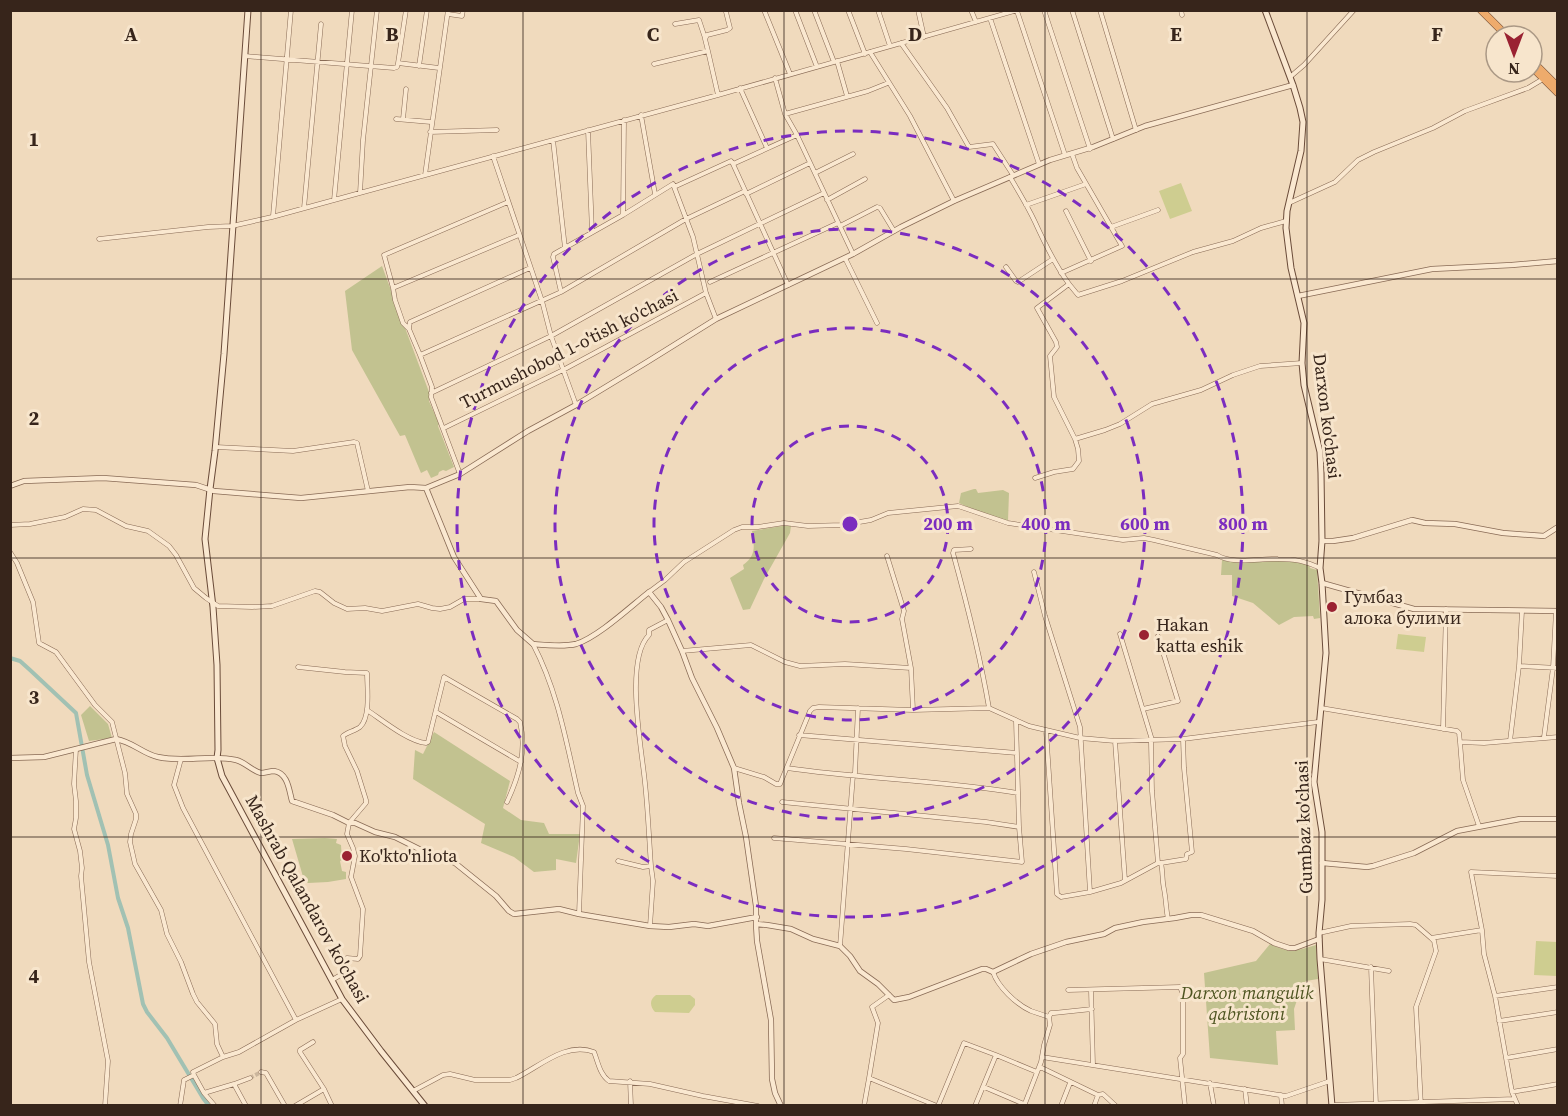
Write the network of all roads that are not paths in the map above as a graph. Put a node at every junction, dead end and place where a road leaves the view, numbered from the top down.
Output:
1 (248, 10) edge
2 (291, 10) edge
3 (352, 10) edge
4 (378, 10) edge
5 (406, 10) edge
6 (427, 10) edge
7 (463, 10) edge
8 (764, 10) edge
9 (795, 10) edge
10 (814, 10) edge
11 (848, 10) edge
12 (878, 10) edge
13 (918, 10) edge
14 (971, 10) edge
15 (1044, 10) edge
16 (1072, 10) edge
17 (1100, 10) edge
18 (1265, 10) edge
19 (1354, 10) edge
20 (1476, 10) edge
21 (1481, 10) edge
22 (1018, 11) edge
23 (448, 12) edge
24 (726, 12) dead end
25 (990, 18) junction
26 (976, 22) junction
27 (321, 24) dead end
28 (675, 24) dead end
29 (1489, 24) edge
30 (1495, 24) edge
31 (924, 37) junction
32 (705, 39) junction
33 (901, 43) junction
34 (890, 46) junction
35 (708, 51) junction
36 (867, 53) junction
37 (244, 56) junction
38 (287, 59) junction
39 (836, 61) junction
40 (317, 62) junction
41 (398, 63) junction
42 (654, 64) dead end
43 (346, 65) junction
44 (419, 66) junction
45 (371, 67) junction
46 (817, 67) junction
47 (439, 69) junction
48 (1544, 72) edge
49 (790, 74) junction
50 (1290, 77) junction
51 (775, 78) junction
52 (1544, 80) edge
53 (1556, 82) edge
54 (888, 83) junction
55 (1534, 84) edge
56 (1293, 85) junction
57 (740, 88) junction
58 (406, 89) dead end
59 (1557, 93) edge
60 (718, 95) junction
61 (847, 96) junction
62 (785, 114) junction
63 (641, 115) junction
64 (396, 118) dead end
65 (403, 119) junction
66 (624, 120) junction
67 (431, 122) junction
68 (497, 130) dead end
69 (588, 130) junction
70 (1136, 130) junction
71 (430, 132) junction
72 (796, 135) junction
73 (1113, 139) junction
74 (553, 140) junction
75 (767, 148) junction
76 (1090, 149) junction
77 (853, 154) dead end
78 (1072, 154) junction
79 (493, 156) junction
80 (1065, 156) junction
81 (733, 164) junction
82 (810, 164) junction
83 (1040, 164) junction
84 (814, 173) junction
85 (425, 175) junction
86 (1012, 176) junction
87 (866, 179) dead end
88 (1086, 183) junction
89 (674, 187) junction
90 (360, 193) junction
91 (746, 193) junction
92 (824, 193) junction
93 (656, 194) junction
94 (334, 200) junction
95 (827, 200) junction
96 (954, 201) junction
97 (508, 202) junction
98 (1289, 203) junction
99 (1026, 205) junction
100 (304, 208) junction
101 (1158, 210) dead end
102 (1066, 211) dead end
103 (623, 215) junction
104 (273, 216) junction
105 (686, 219) junction
106 (1287, 221) junction
107 (760, 223) junction
108 (839, 225) junction
109 (232, 226) junction
110 (1112, 227) junction
111 (894, 231) junction
112 (592, 232) junction
113 (519, 235) junction
114 (99, 239) dead end
115 (565, 248) junction
116 (774, 253) junction
117 (697, 254) junction
118 (853, 254) junction
119 (845, 258) junction
120 (1053, 259) junction
121 (1091, 261) junction
122 (1557, 261) edge
123 (1006, 267) dead end
124 (530, 268) junction
125 (1061, 273) junction
126 (710, 282) dead end
127 (1069, 284) junction
128 (789, 285) junction
129 (393, 288) junction
130 (561, 292) junction
131 (706, 293) junction
132 (1298, 296) junction
133 (542, 301) junction
134 (716, 319) junction
135 (877, 323) dead end
136 (410, 329) junction
137 (551, 336) junction
138 (420, 355) junction
139 (1302, 363) junction
140 (563, 370) junction
141 (431, 393) junction
142 (576, 405) junction
143 (444, 428) junction
144 (1075, 439) junction
145 (216, 447) junction
146 (460, 474) junction
147 (1035, 478) dead end
148 (10, 486) edge
149 (210, 489) junction
150 (426, 489) junction
151 (368, 491) junction
152 (10, 525) edge
153 (1557, 527) edge
154 (1322, 541) junction
155 (970, 549) dead end
156 (10, 552) edge
157 (887, 556) dead end
158 (1320, 568) junction
159 (1034, 572) dead end
160 (1322, 583) junction
161 (649, 592) junction
162 (481, 599) junction
163 (212, 602) junction
164 (1446, 609) junction
165 (1522, 611) junction
166 (1557, 611) edge
167 (668, 620) junction
168 (1120, 634) dead end
169 (1158, 636) dead end
170 (533, 644) junction
171 (682, 651) junction
172 (1519, 666) junction
173 (298, 667) dead end
174 (911, 668) junction
175 (1555, 668) edge
176 (858, 708) junction
177 (989, 708) junction
178 (1320, 708) junction
179 (367, 710) junction
180 (913, 710) junction
181 (1143, 710) junction
182 (436, 712) junction
183 (1016, 721) junction
184 (1318, 722) junction
185 (1443, 729) junction
186 (1046, 730) junction
187 (799, 735) junction
188 (1544, 737) junction
189 (1557, 737) edge
190 (1080, 738) junction
191 (116, 739) junction
192 (1183, 739) junction
193 (857, 740) junction
194 (1152, 740) junction
195 (1115, 741) junction
196 (1510, 741) junction
197 (1460, 742) junction
198 (76, 749) junction
199 (1017, 753) junction
200 (10, 758) edge
201 (217, 758) junction
202 (182, 759) junction
203 (521, 762) junction
204 (734, 768) junction
205 (787, 768) junction
206 (853, 775) junction
207 (1018, 793) junction
208 (507, 802) dead end
209 (782, 802) dead end
210 (851, 809) junction
211 (1557, 819) edge
212 (349, 823) junction
213 (1479, 826) junction
214 (1019, 827) junction
215 (774, 838) dead end
216 (848, 844) junction
217 (618, 861) dead end
218 (1160, 863) junction
219 (1322, 863) junction
220 (651, 866) junction
221 (1557, 876) edge
222 (1125, 880) junction
223 (1090, 892) junction
224 (579, 914) junction
225 (757, 917) junction
226 (1168, 920) junction
227 (756, 924) junction
228 (650, 926) junction
229 (1482, 930) junction
230 (1319, 936) junction
231 (1431, 938) junction
232 (840, 946) junction
233 (1320, 959) junction
234 (1371, 967) junction
235 (1389, 970) dead end
236 (993, 972) junction
237 (332, 980) junction
238 (1557, 987) edge
239 (1068, 990) dead end
240 (1091, 990) junction
241 (888, 994) junction
242 (1495, 996) junction
243 (342, 999) junction
244 (1092, 1009) junction
245 (1557, 1012) edge
246 (1049, 1017) junction
247 (296, 1020) junction
248 (1499, 1021) junction
249 (313, 1042) dead end
250 (1557, 1049) edge
251 (996, 1055) junction
252 (223, 1057) junction
253 (1042, 1057) junction
254 (1506, 1058) junction
255 (1093, 1065) junction
256 (1040, 1067) junction
257 (261, 1072) dead end
258 (1037, 1072) junction
259 (193, 1075) junction
260 (250, 1078) tunnel mouth
261 (869, 1078) junction
262 (1182, 1079) junction
263 (1330, 1081) junction
264 (630, 1082) junction
265 (1070, 1083) junction
266 (1210, 1083) junction
267 (234, 1084) junction
268 (1557, 1084) edge
269 (983, 1086) junction
270 (324, 1089) junction
271 (1245, 1089) junction
272 (413, 1091) junction
273 (1512, 1092) junction
274 (204, 1093) junction
275 (1098, 1095) junction
276 (1281, 1095) junction
277 (1515, 1099) junction
278 (1447, 1103) edge
279 (1421, 1104) edge
280 (1024, 1105) edge
281 (1332, 1105) edge
282 (1376, 1105) edge
283 (105, 1106) edge
284 (180, 1106) edge
285 (215, 1106) edge
286 (246, 1106) edge
287 (285, 1106) edge
288 (295, 1106) edge
289 (332, 1106) edge
290 (425, 1106) edge
291 (631, 1106) edge
292 (758, 1106) edge
293 (781, 1106) edge
294 (864, 1106) edge
295 (938, 1106) edge
296 (975, 1106) edge
297 (1060, 1106) edge
298 (1094, 1106) edge
299 (1116, 1106) edge
300 (1185, 1106) edge
301 (1214, 1106) edge
302 (1248, 1106) edge
303 (1282, 1106) edge
304 (1518, 1106) edge

1 - 37 main road
2 - 38 street
3 - 43 street
4 - 45 street
5 - 41 street
6 - 44 street
7 - 23 street
8 - 49 street
9 - 46 street
10 - 39 street
11 - 36 street
12 - 34 street
13 - 31 street
14 - 26 street
15 - 76 street
16 - 73 street
17 - 70 street
18 - 50 main road, Darxon ko'chasi
19 - 50 street
20 - 29 highway
21 - 30 highway
22 - 25 street
22 - 80 street
23 - 47 street
24 - 32 street
25 - 26 street
25 - 83 street
26 - 31 street
27 - 40 street
28 - 32 street
31 - 33 street
32 - 35 street
33 - 34 street
33 - 86 street
34 - 36 street
35 - 42 street
35 - 60 street
36 - 39 street
36 - 54 street
37 - 38 street
37 - 109 main road
38 - 40 street
38 - 104 street
39 - 46 street
39 - 61 street
40 - 43 street
40 - 100 street
41 - 44 street
41 - 45 street
43 - 45 street
43 - 94 street
44 - 47 street
45 - 90 street
46 - 49 street
47 - 67 street
48 - 53 highway
49 - 51 street
50 - 56 main road, Darxon ko'chasi
51 - 57 street
51 - 62 street
52 - 59 highway
54 - 61 street
54 - 96 street
55 - 98 street
56 - 70 street
56 - 98 main road, Darxon ko'chasi
57 - 60 street
57 - 75 street
58 - 65 street
60 - 63 street
61 - 62 street
62 - 72 street
63 - 66 street
63 - 93 street
64 - 65 street
65 - 67 street
66 - 69 street
66 - 103 street
67 - 71 street
68 - 71 street
69 - 74 street
69 - 112 street
70 - 73 street
71 - 85 street
72 - 75 street
72 - 82 street
73 - 76 street
74 - 79 street
74 - 115 street
75 - 81 street
76 - 78 street
77 - 84 street
78 - 80 street
78 - 88 street
79 - 85 street
79 - 97 street
80 - 83 street
81 - 89 street
81 - 91 street
82 - 84 street
82 - 91 street
83 - 86 street
84 - 92 street
85 - 90 street
86 - 96 street
86 - 99 street
87 - 95 street
88 - 99 street
88 - 110 street
89 - 93 street
89 - 105 street
90 - 94 street
91 - 105 street
91 - 107 street
92 - 95 street
92 - 107 street
93 - 103 street
94 - 100 street
95 - 108 street
96 - 111 street
97 - 113 street
97 - 129 street
98 - 106 main road, Darxon ko'chasi
99 - 120 street
100 - 104 street
101 - 110 street
102 - 121 street
103 - 112 street
104 - 109 street
105 - 117 street
105 - 130 street
106 - 127 street
106 - 132 main road, Darxon ko'chasi
107 - 116 street
107 - 117 street
108 - 111 street
108 - 116 street
108 - 118 street
109 - 114 street
109 - 145 main road
110 - 121 street
111 - 118 street
112 - 115 street
113 - 124 street
113 - 129 street
115 - 130 street
116 - 126 street
116 - 128 street
117 - 131 street
117 - 137 street
118 - 119 street
119 - 128 street
119 - 135 street
120 - 123 street
120 - 125 street
121 - 125 street
122 - 132 street
124 - 133 street
124 - 136 street
125 - 127 street
127 - 144 street
128 - 134 street
129 - 136 street
130 - 133 street
131 - 134 street
131 - 140 street, Turmushobod 1-o'tish ko'chasi
132 - 139 main road, Darxon ko'chasi
133 - 137 street
133 - 138 street
134 - 142 street
136 - 138 street
137 - 140 street
137 - 141 street
138 - 141 street
139 - 144 street
139 - 154 main road, Darxon ko'chasi
140 - 142 street
140 - 143 street, Turmushobod 1-o'tish ko'chasi
141 - 143 street
142 - 146 street
143 - 146 street
144 - 147 street
145 - 149 main road
145 - 151 street
146 - 150 street
148 - 149 street
149 - 151 street
149 - 163 main road
150 - 151 street
150 - 162 street
152 - 163 street
153 - 154 street
154 - 158 main road, Darxon ko'chasi
155 - 177 street
156 - 191 street
157 - 174 street
158 - 160 main road, Darxon ko'chasi
158 - 161 street
159 - 190 street
160 - 164 street
160 - 178 main road, Gumbaz ko'chasi
161 - 167 street
161 - 170 street
162 - 163 street
162 - 170 street
163 - 201 main road
164 - 165 street
164 - 185 street
165 - 166 street
165 - 172 street
166 - 175 street
167 - 171 street
167 - 220 street
168 - 181 street
169 - 181 street
170 - 224 street
171 - 174 street
171 - 204 street
172 - 175 street
172 - 196 street
173 - 179 street
174 - 180 street
175 - 188 street
176 - 180 street
176 - 187 street
176 - 193 street
177 - 180 street
177 - 183 street
178 - 184 main road, Gumbaz ko'chasi
178 - 185 street
179 - 182 street
179 - 212 street
181 - 194 street
182 - 203 street
182 - 203 street
183 - 186 street
183 - 199 street
184 - 192 street
184 - 219 main road, Gumbaz ko'chasi
185 - 197 street
186 - 190 street
186 - 223 street
187 - 193 street
187 - 205 street
188 - 189 street
188 - 196 street
190 - 195 street
190 - 223 street
191 - 198 street
191 - 202 street
191 - 252 street
192 - 194 street
192 - 218 street
193 - 199 street
193 - 206 street
194 - 195 street
194 - 218 street
195 - 222 street
196 - 197 street
197 - 213 street
198 - 200 street
198 - 283 street
199 - 207 street
201 - 202 street
201 - 212 street
201 - 237 main road, Mashrab Qalandarov ko'chasi
202 - 247 street
203 - 208 street
204 - 205 street
204 - 225 street
205 - 206 street
206 - 207 street
206 - 210 street
207 - 214 street
209 - 210 street
210 - 214 street
210 - 216 street
211 - 213 street
212 - 224 street
212 - 237 street
213 - 219 street
214 - 216 street
215 - 216 street
216 - 232 street
217 - 220 street
218 - 222 street
218 - 226 street
219 - 230 main road, Gumbaz ko'chasi
220 - 228 street
221 - 229 street
222 - 223 street
224 - 228 street
225 - 227 street
225 - 228 street
226 - 230 street
226 - 236 street
227 - 232 street
227 - 293 street
229 - 231 street
229 - 242 street
230 - 231 street
230 - 233 main road, Gumbaz ko'chasi
231 - 279 street
232 - 241 street
233 - 234 street
233 - 263 main road, Gumbaz ko'chasi
234 - 235 street
234 - 282 street
236 - 241 street
236 - 246 street
237 - 243 main road, Mashrab Qalandarov ko'chasi
238 - 242 street
239 - 240 street
240 - 244 street
240 - 262 street
241 - 261 street
242 - 248 street
243 - 247 street
243 - 272 main road, Mashrab Qalandarov ko'chasi
244 - 246 street
244 - 255 street
245 - 248 street
246 - 253 street
247 - 252 street
248 - 254 street
249 - 270 street
250 - 254 street
251 - 258 street
251 - 269 street
251 - 295 street
252 - 259 street
253 - 255 street
253 - 256 street
254 - 273 street
255 - 262 street
256 - 258 street
256 - 265 street
257 - 287 street
258 - 280 street
259 - 274 street
259 - 284 street
260 - 267 street
261 - 294 street
261 - 295 street
262 - 266 street
262 - 300 street
263 - 276 street
263 - 281 main road, Gumbaz ko'chasi
264 - 272 street
264 - 291 street
264 - 292 street
265 - 275 street
265 - 297 street
266 - 271 street
266 - 301 street
267 - 274 street
267 - 286 street
268 - 273 street
269 - 280 street
269 - 296 street
270 - 288 street
270 - 289 street
271 - 276 street
271 - 302 street
272 - 290 main road, Mashrab Qalandarov ko'chasi
273 - 277 street
274 - 285 street
275 - 298 street
275 - 299 street
276 - 303 street
277 - 278 street
277 - 304 street
278 - 279 street
279 - 282 street
281 - 282 street

